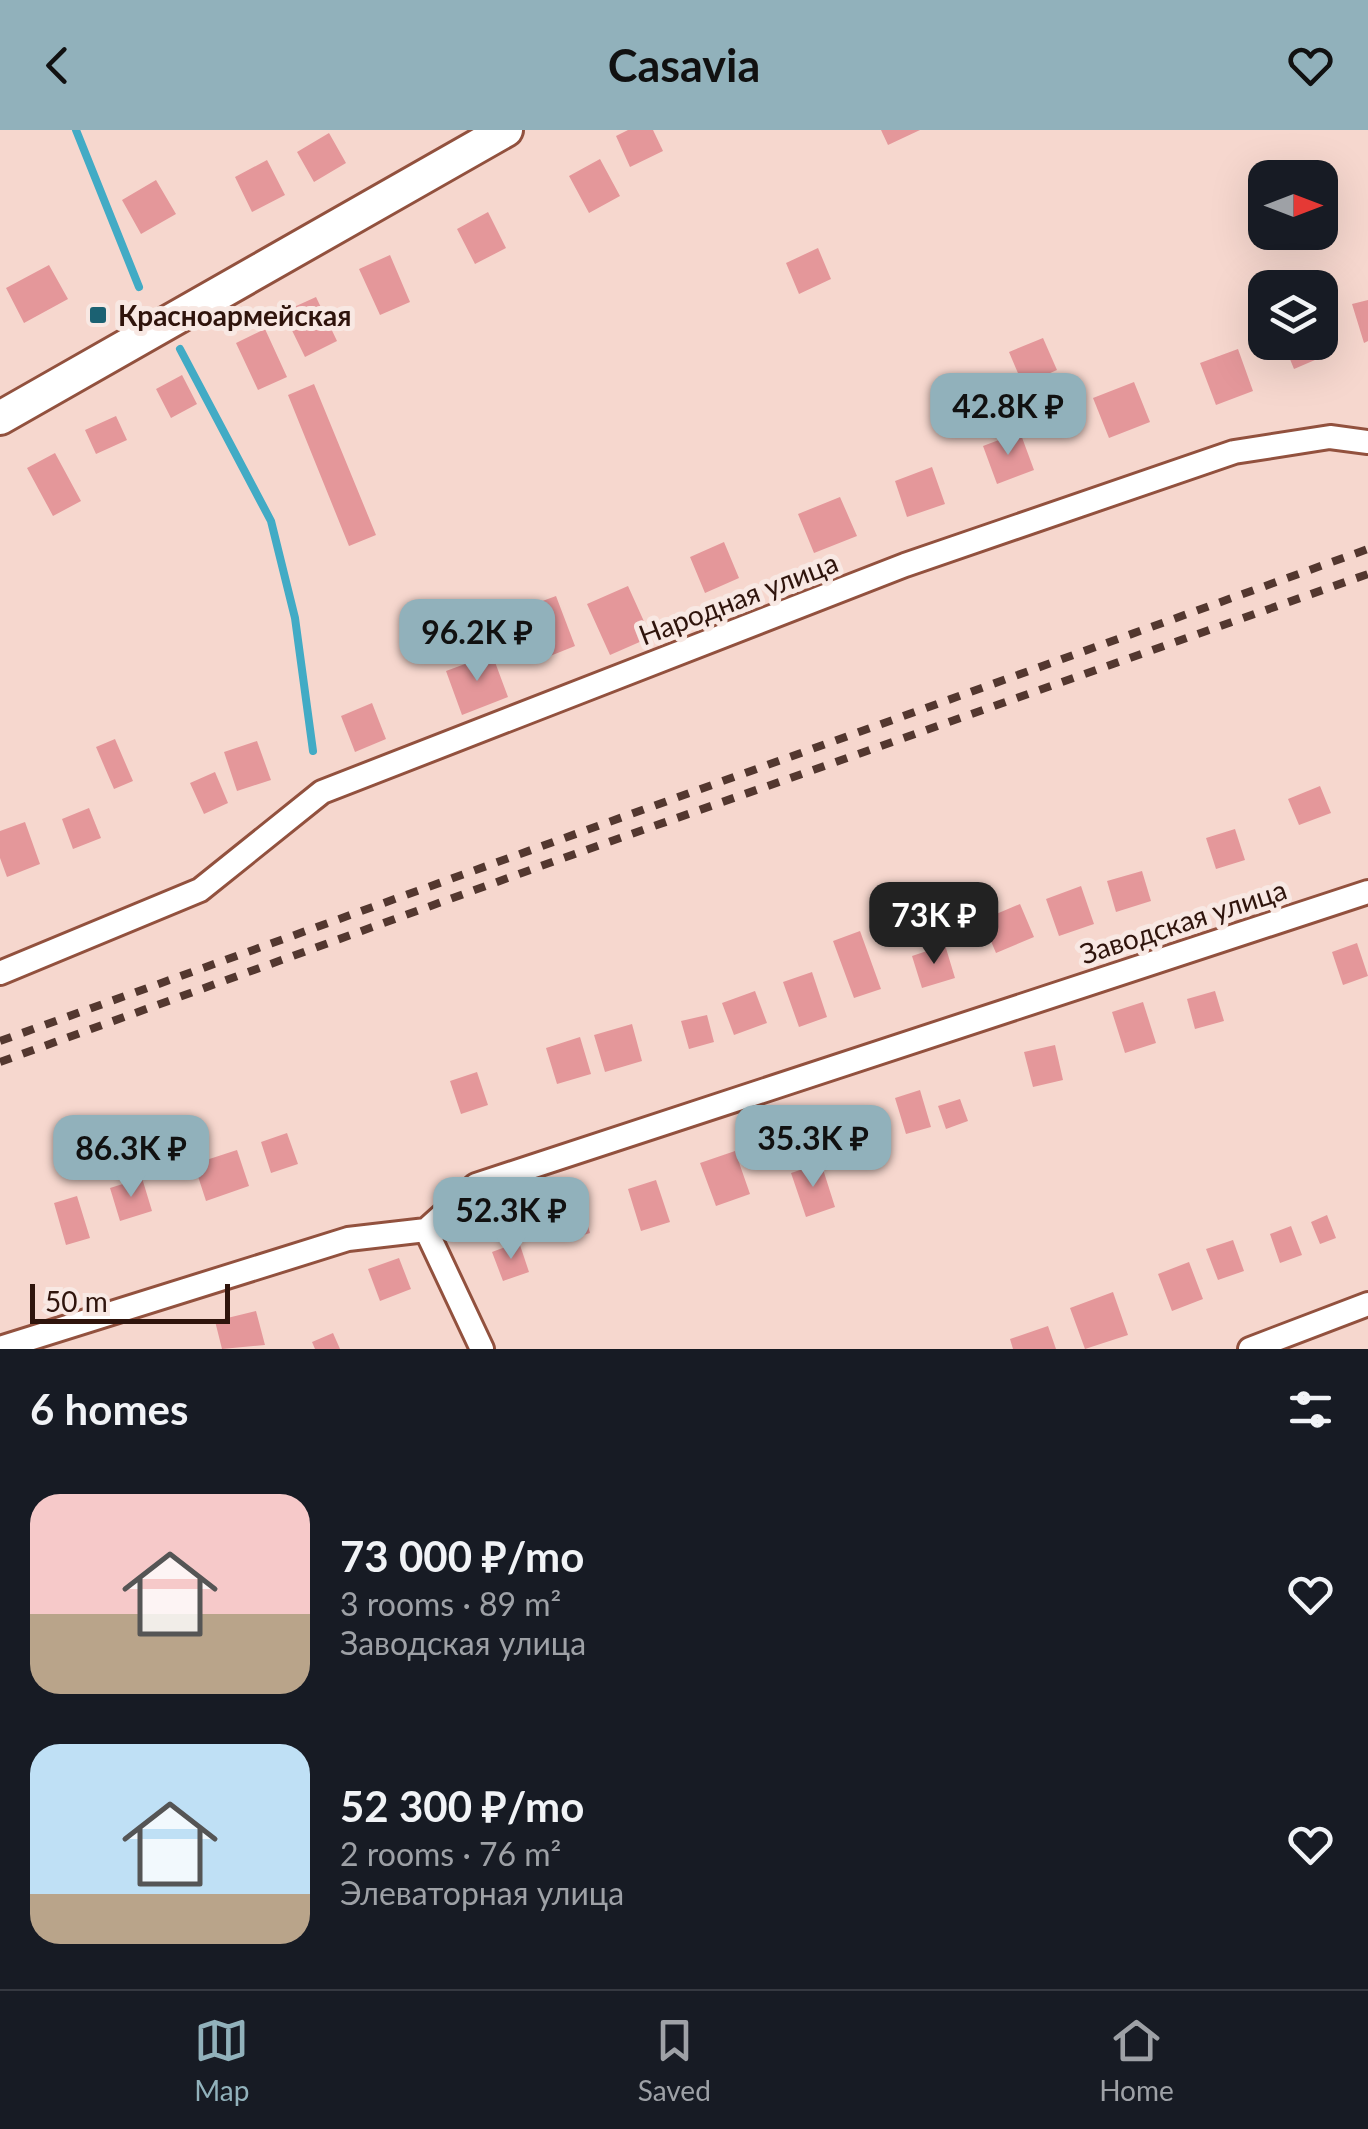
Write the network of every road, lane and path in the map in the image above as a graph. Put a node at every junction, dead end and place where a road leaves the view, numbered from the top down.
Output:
1 (506, 130) edge
2 (0, 418) edge
3 (1368, 442) edge
4 (1368, 892) edge
5 (0, 973) edge
6 (426, 1230) junction
7 (1368, 1304) edge
8 (0, 1348) edge
9 (482, 1349) edge
10 (1250, 1349) edge

1 - 2 street
3 - 5 street, Народная улица
4 - 6 street, Заводская улица
6 - 8 street
6 - 9 street
7 - 10 street

